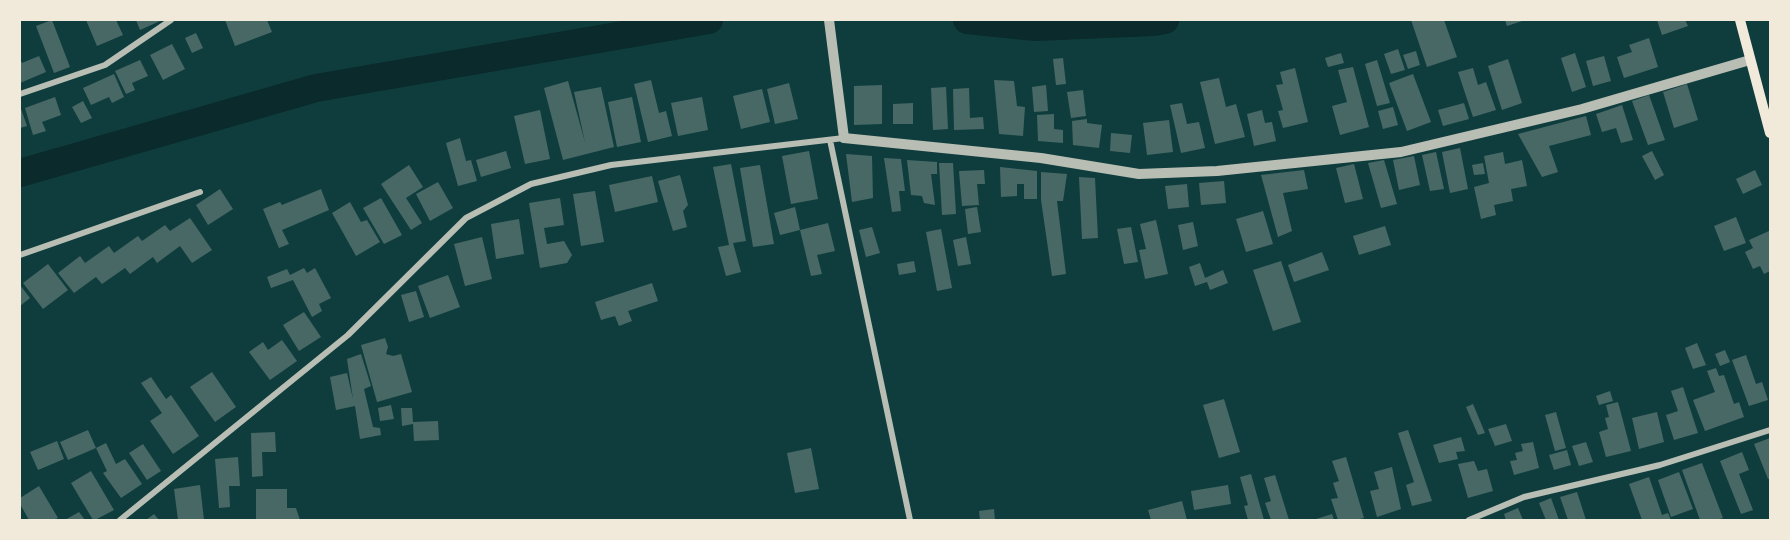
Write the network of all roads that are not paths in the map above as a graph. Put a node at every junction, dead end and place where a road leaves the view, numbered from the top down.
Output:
1 (171, 20) edge
2 (829, 20) edge
3 (1740, 20) edge
4 (1750, 60) junction
5 (20, 94) edge
6 (1770, 133) edge
7 (844, 138) junction
8 (830, 140) junction
9 (200, 192) dead end
10 (20, 255) edge
11 (1770, 430) edge
12 (120, 520) edge
13 (910, 520) edge
14 (1469, 520) edge

1 - 5 street
2 - 7 street
3 - 4 main road
4 - 6 main road
4 - 7 street
7 - 8 street
8 - 12 street
8 - 13 street
9 - 10 street
11 - 14 street

